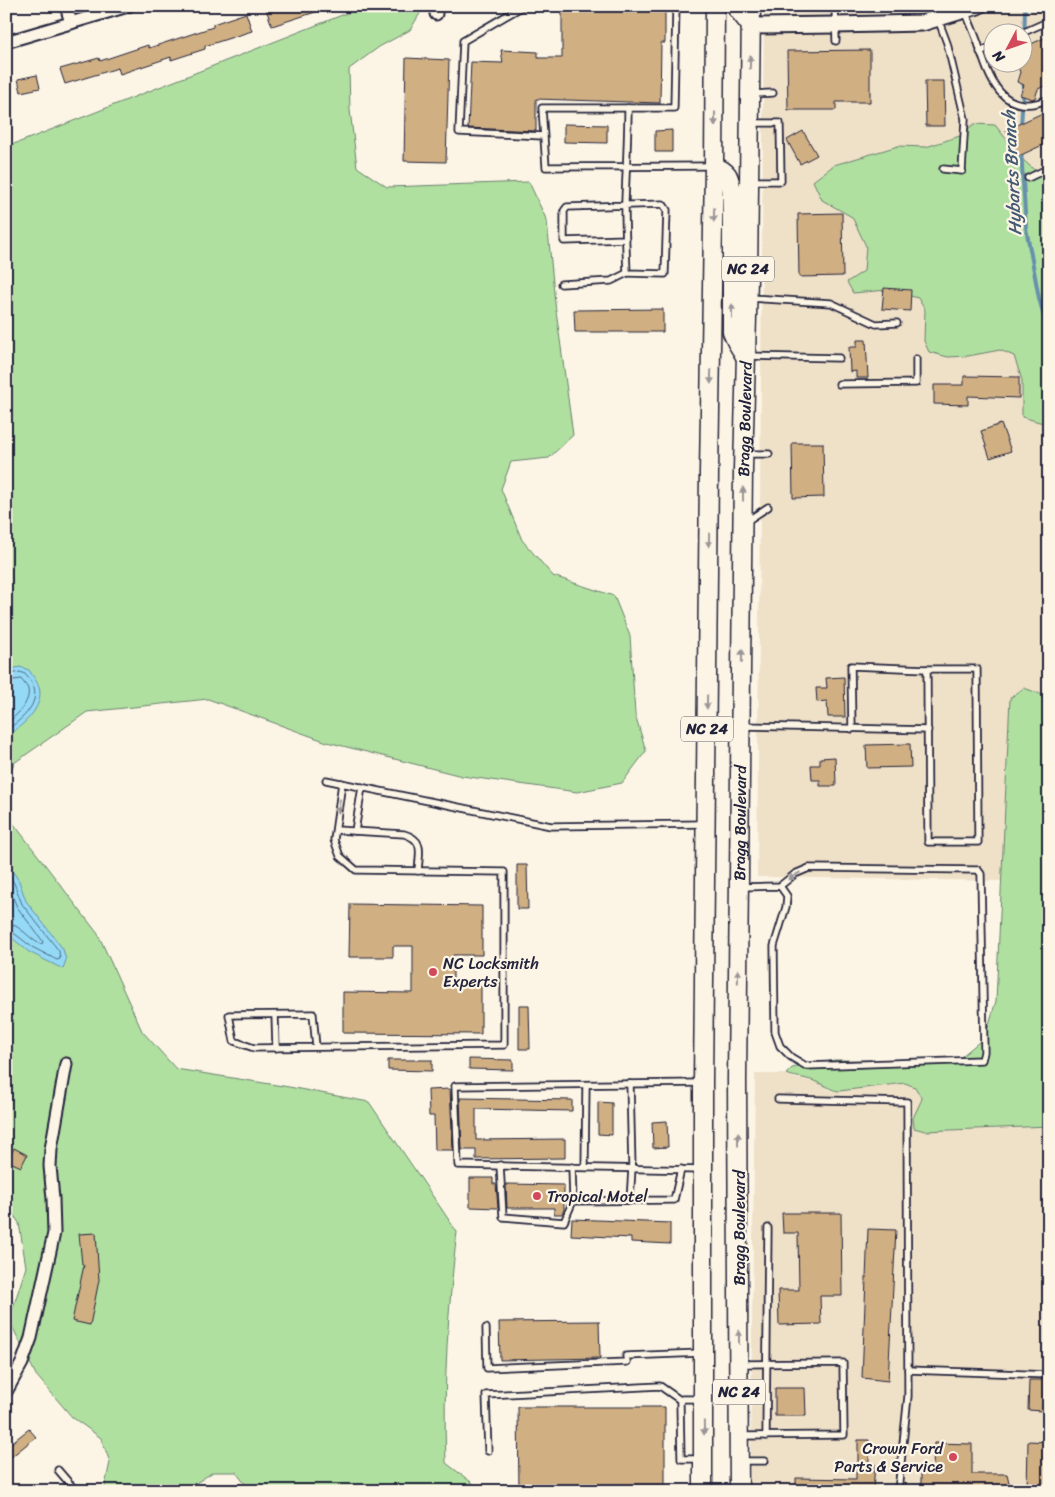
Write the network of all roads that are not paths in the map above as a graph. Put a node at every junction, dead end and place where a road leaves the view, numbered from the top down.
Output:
1 (66, 6) edge
2 (128, 6) edge
3 (523, 6) edge
4 (676, 6) edge
5 (714, 6) edge
6 (735, 6) edge
7 (751, 6) edge
8 (835, 6) edge
9 (971, 8) edge
10 (938, 18) junction
11 (1049, 21) edge
12 (72, 23) junction
13 (751, 26) junction
14 (1032, 29) edge
15 (836, 33) junction
16 (6, 42) edge
17 (980, 52) joint
18 (773, 92) dead end
19 (750, 94) junction
20 (1049, 99) edge
21 (628, 108) junction
22 (749, 123) junction
23 (543, 136) junction
24 (714, 166) junction
25 (626, 168) junction
26 (1049, 168) edge
27 (943, 169) dead end
28 (1028, 178) dead end
29 (748, 181) junction
30 (625, 205) junction
31 (626, 240) junction
32 (627, 273) junction
33 (561, 284) dead end
34 (747, 298) junction
35 (897, 323) dead end
36 (746, 356) junction
37 (839, 358) dead end
38 (916, 359) dead end
39 (839, 384) dead end
40 (744, 454) junction
41 (769, 454) dead end
42 (768, 507) dead end
43 (743, 523) junction
44 (927, 669) junction
45 (741, 726) junction
46 (852, 729) junction
47 (928, 730) junction
48 (326, 780) dead end
49 (342, 783) junction
50 (362, 787) junction
51 (706, 824) junction
52 (336, 830) junction
53 (355, 831) junction
54 (418, 871) junction
55 (780, 886) junction
56 (739, 888) junction
57 (275, 1015) junction
58 (316, 1047) junction
59 (276, 1048) junction
60 (66, 1064) dead end
61 (703, 1083) junction
62 (630, 1084) junction
63 (586, 1085) junction
64 (778, 1099) dead end
65 (500, 1165) junction
66 (572, 1167) junction
67 (585, 1167) junction
68 (632, 1168) junction
69 (681, 1169) junction
70 (703, 1170) junction
71 (573, 1201) junction
72 (630, 1201) junction
73 (768, 1228) dead end
74 (486, 1328) dead end
75 (703, 1353) junction
76 (739, 1364) junction
77 (766, 1364) junction
78 (908, 1370) junction
79 (1049, 1375) edge
80 (6, 1392) edge
81 (703, 1398) junction
82 (680, 1400) junction
83 (739, 1436) junction
84 (766, 1436) junction
85 (488, 1451) dead end
86 (703, 1459) junction
87 (739, 1461) junction
88 (765, 1461) dead end
89 (58, 1470) dead end
90 (702, 1487) edge
91 (76, 1491) edge
92 (738, 1491) edge
93 (898, 1491) edge

1 - 12 street
2 - 12 street
3 - 23 lane
4 - 21 lane
5 -> 24 main road, Bragg Boulevard / NC 24
6 - 13 main road
7 - 13 main road, Bragg Boulevard / NC 24
8 - 15 lane
9 - 10 street
9 - 17 lane
10 - 15 street
10 - 27 lane
11 - 14 lane
12 - 16 street
13 - 15 street
19 -> 13 main road, Bragg Boulevard / NC 24
17 - 20 lane
18 - 19 lane
19 - 22 main road, Bragg Boulevard / NC 24
21 - 23 lane
21 - 25 lane
22 - 29 main road, Bragg Boulevard / NC 24
22 - 29 lane
23 - 25 lane
24 - 25 lane
36 -> 24 main road
24 -> 51 main road, Bragg Boulevard / NC 24
25 - 30 lane
26 - 28 lane
29 - 34 main road, Bragg Boulevard / NC 24
30 - 31 lane
30 - 31 lane
30 - 32 lane
31 - 32 lane
32 - 33 lane
34 - 35 lane
34 - 36 main road, Bragg Boulevard / NC 24
36 - 37 lane
36 - 40 main road, Bragg Boulevard / NC 24
38 - 39 lane
40 - 41 lane
43 -> 40 main road, Bragg Boulevard / NC 24
42 - 43 lane
45 -> 43 main road, Bragg Boulevard / NC 24
44 - 46 lane
44 - 47 lane
44 - 47 lane
45 - 46 lane
45 - 56 main road, Bragg Boulevard / NC 24
46 - 47 lane
48 - 49 lane
49 - 50 lane
49 -> 52 lane
50 - 51 lane
50 - 53 lane
51 - 61 main road, Bragg Boulevard / NC 24
52 - 53 lane
52 - 54 lane
53 - 54 lane
54 - 58 lane
55 -> 55 lane
55 - 56 lane
76 -> 56 main road, Bragg Boulevard / NC 24
57 - 58 lane
57 - 59 lane
57 - 59 lane
58 - 59 lane
60 - 80 street
61 - 62 lane
61 - 70 main road, Bragg Boulevard / NC 24
62 - 63 lane
62 - 68 lane
63 - 65 lane
63 - 67 lane
64 - 78 lane
65 - 66 lane
65 - 71 lane
66 - 67 lane
66 - 71 lane
67 - 68 lane
68 - 69 lane
68 - 72 lane
69 - 70 lane
69 - 72 lane
70 - 75 main road, Bragg Boulevard / NC 24
71 - 72 lane
73 - 77 lane
74 - 75 lane
75 - 81 main road, Bragg Boulevard / NC 24
76 - 77 lane
76 - 83 main road, Bragg Boulevard / NC 24
77 - 84 lane
77 - 84 lane
78 - 79 lane
78 - 93 lane
81 - 82 lane
81 -> 86 main road, Bragg Boulevard / NC 24
82 - 85 lane
82 - 86 lane
83 - 84 lane
83 - 87 main road, Bragg Boulevard / NC 24
86 - 90 main road, Bragg Boulevard / NC 24
87 - 88 lane
87 - 92 main road, Bragg Boulevard / NC 24
89 - 91 lane

